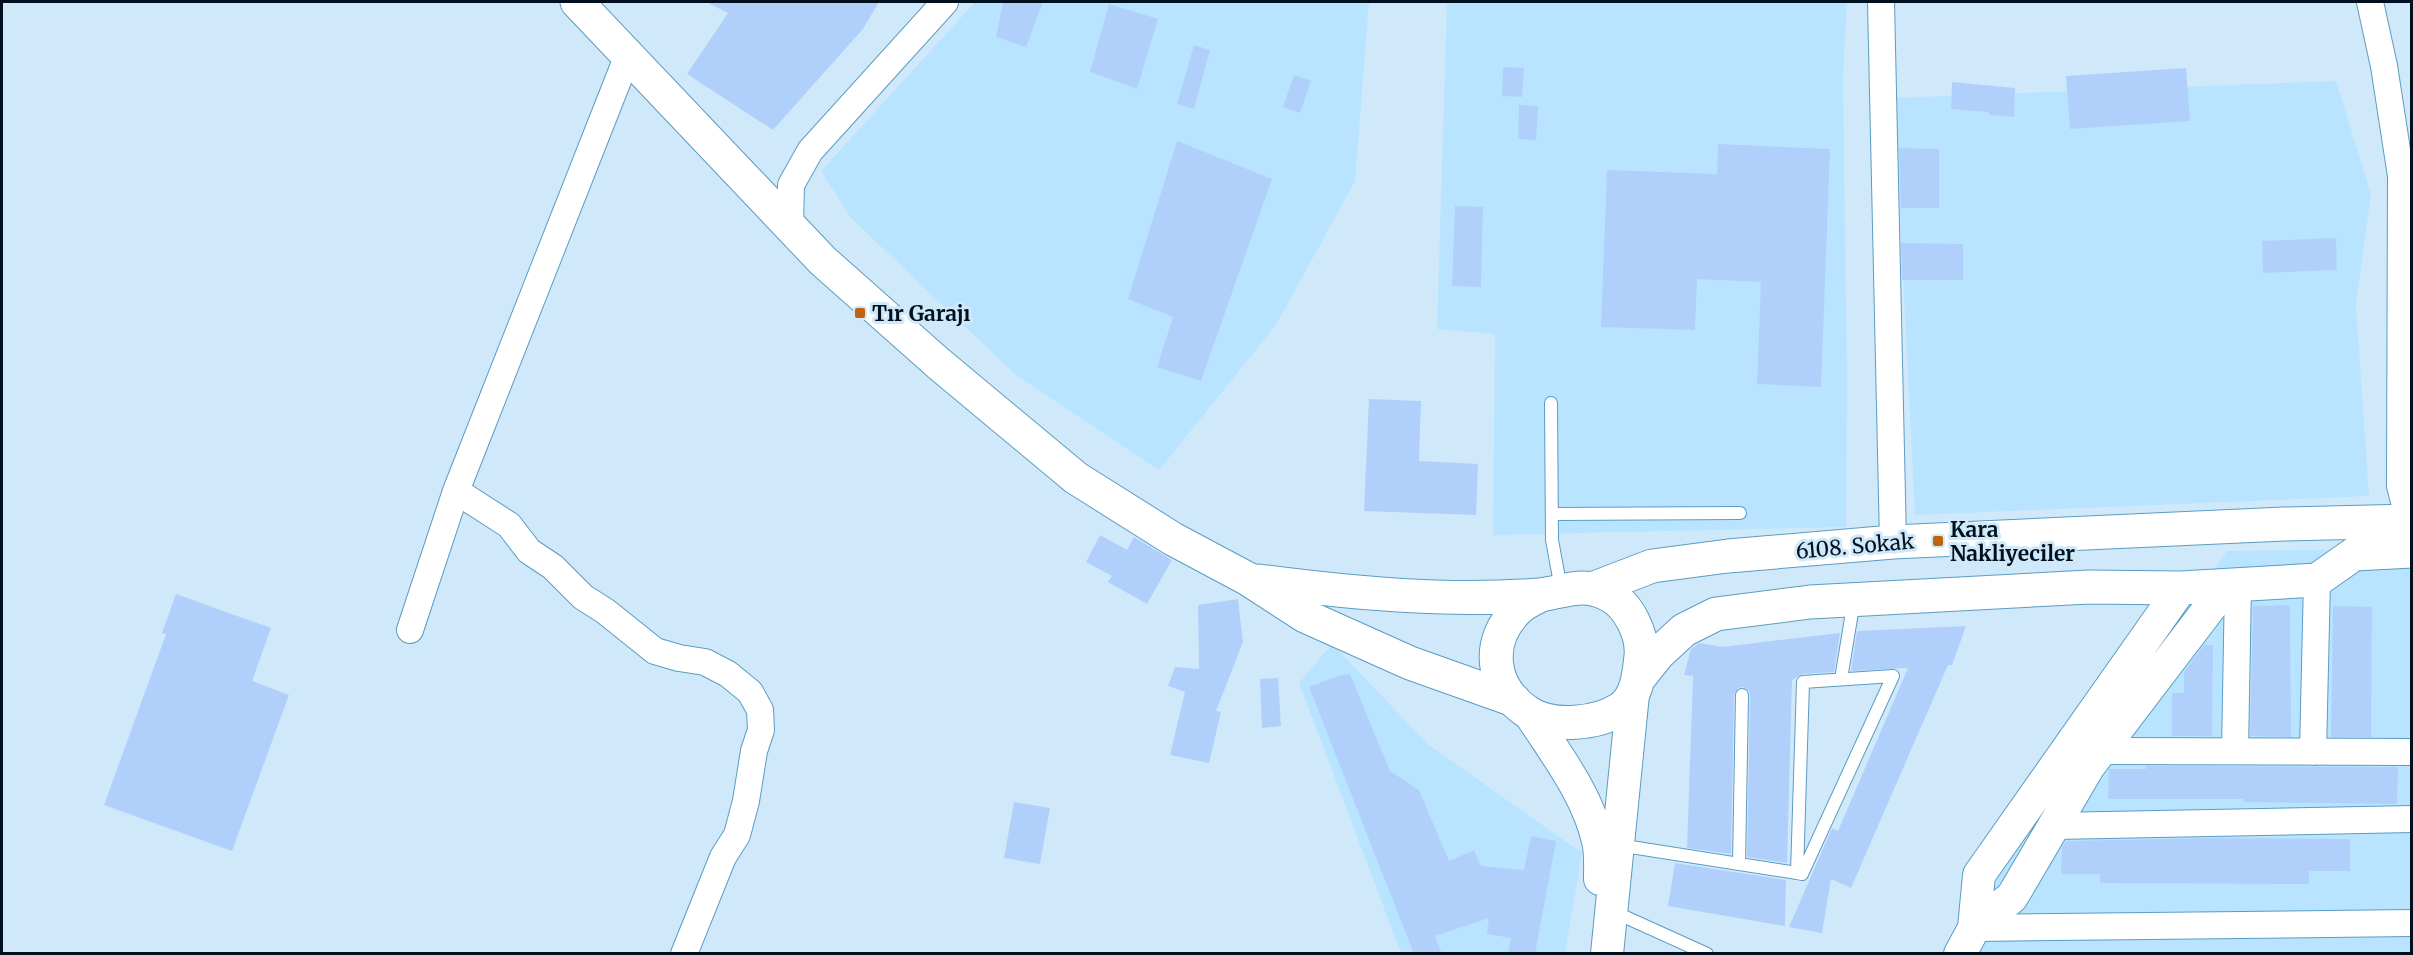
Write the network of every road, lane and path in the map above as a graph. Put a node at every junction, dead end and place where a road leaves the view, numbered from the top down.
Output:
1 (577, 2) edge
2 (945, 2) edge
3 (1881, 2) edge
4 (2370, 2) edge
5 (628, 55) junction
6 (790, 226) junction
7 (1551, 403) dead end
8 (456, 491) junction
9 (1740, 513) dead end
10 (1552, 514) junction
11 (2411, 529) edge
12 (1893, 542) junction
13 (1248, 579) junction
14 (2317, 580) junction
15 (2233, 585) junction
16 (2181, 588) junction
17 (1564, 591) junction
18 (1854, 600) junction
19 (410, 630) dead end
20 (1841, 679) junction
21 (1636, 686) junction
22 (1742, 695) dead end
23 (1522, 707) junction
24 (2100, 752) junction
25 (2235, 752) junction
26 (2313, 752) junction
27 (2412, 752) edge
28 (2412, 819) edge
29 (2054, 826) junction
30 (1618, 845) junction
31 (1739, 864) junction
32 (1797, 873) junction
33 (1611, 910) junction
34 (2412, 923) edge
35 (1967, 941) edge
36 (684, 954) edge
37 (1593, 954) edge
38 (1606, 954) edge
39 (1707, 954) edge

1 - 5 main road
2 - 6 street
3 - 12 street
4 - 11 street
5 - 6 main road
5 - 8 street
6 - 13 main road
7 - 10 lane
8 - 19 street
8 - 36 street
9 - 10 lane
10 - 17 lane
11 - 12 main road, 6108. Sokak
11 - 14 main road
12 - 17 main road, 6108. Sokak
13 - 17 main road
13 - 23 main road
14 - 15 main road
14 - 26 street
15 - 16 main road
15 - 24 street
15 - 25 street
16 - 18 main road
16 - 35 street
17 - 21 main road
17 - 23 main road
18 - 20 lane
18 - 21 main road
20 - 32 lane
20 - 32 lane
21 - 23 main road
21 - 30 street
22 - 31 lane
23 - 37 street
24 - 25 street
24 - 29 street
25 - 26 street
26 - 27 street
28 - 29 street
29 - 35 street
30 - 31 lane
30 - 33 street
31 - 32 lane
33 - 38 street
33 - 39 lane
34 - 35 street

